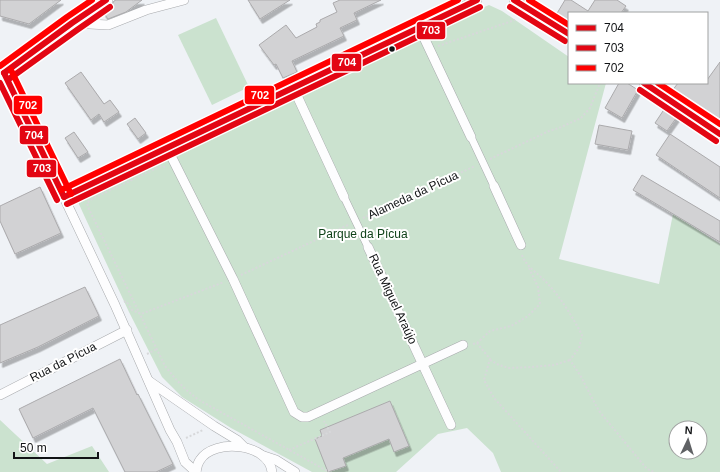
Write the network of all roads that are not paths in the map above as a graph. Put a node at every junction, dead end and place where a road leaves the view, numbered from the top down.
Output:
1 (106, 0) edge
2 (184, 0) edge
3 (477, 0) edge
4 (514, 0) edge
5 (72, 23) junction
6 (419, 27) junction
7 (568, 33) edge
8 (1, 71) edge
9 (645, 84) edge
10 (293, 87) junction
11 (720, 134) edge
12 (471, 137) joint
13 (167, 148) junction
14 (494, 186) joint
15 (64, 197) junction
16 (344, 197) joint
17 (521, 245) road end
18 (368, 247) joint
19 (127, 330) junction
20 (463, 345) road end
21 (423, 364) junction
22 (148, 380) junction
23 (0, 395) edge
24 (451, 425) dead end
25 (244, 447) junction
26 (264, 456) junction
27 (196, 472) edge
28 (272, 472) edge
29 (295, 472) edge

1 - 5 main road
2 - 5 street
3 - 6 street
4 - 7 street
5 - 8 main road
6 - 10 street
6 - 12 street
8 - 15 street
9 - 11 street
10 - 13 street
10 - 16 street, Rua Miguel Araújo
12 - 14 street
13 - 15 street
13 - 21 street
14 - 17 street
15 - 19 street
16 - 18 street, Rua Miguel Araújo
18 - 21 street, Rua Miguel Araújo
19 - 22 street
19 - 23 street, Rua da Pícua
20 - 21 street
21 - 24 street, Rua Miguel Araújo
22 - 25 street
22 - 27 street
25 - 26 street
25 - 27 street
26 - 28 street
26 - 29 street

